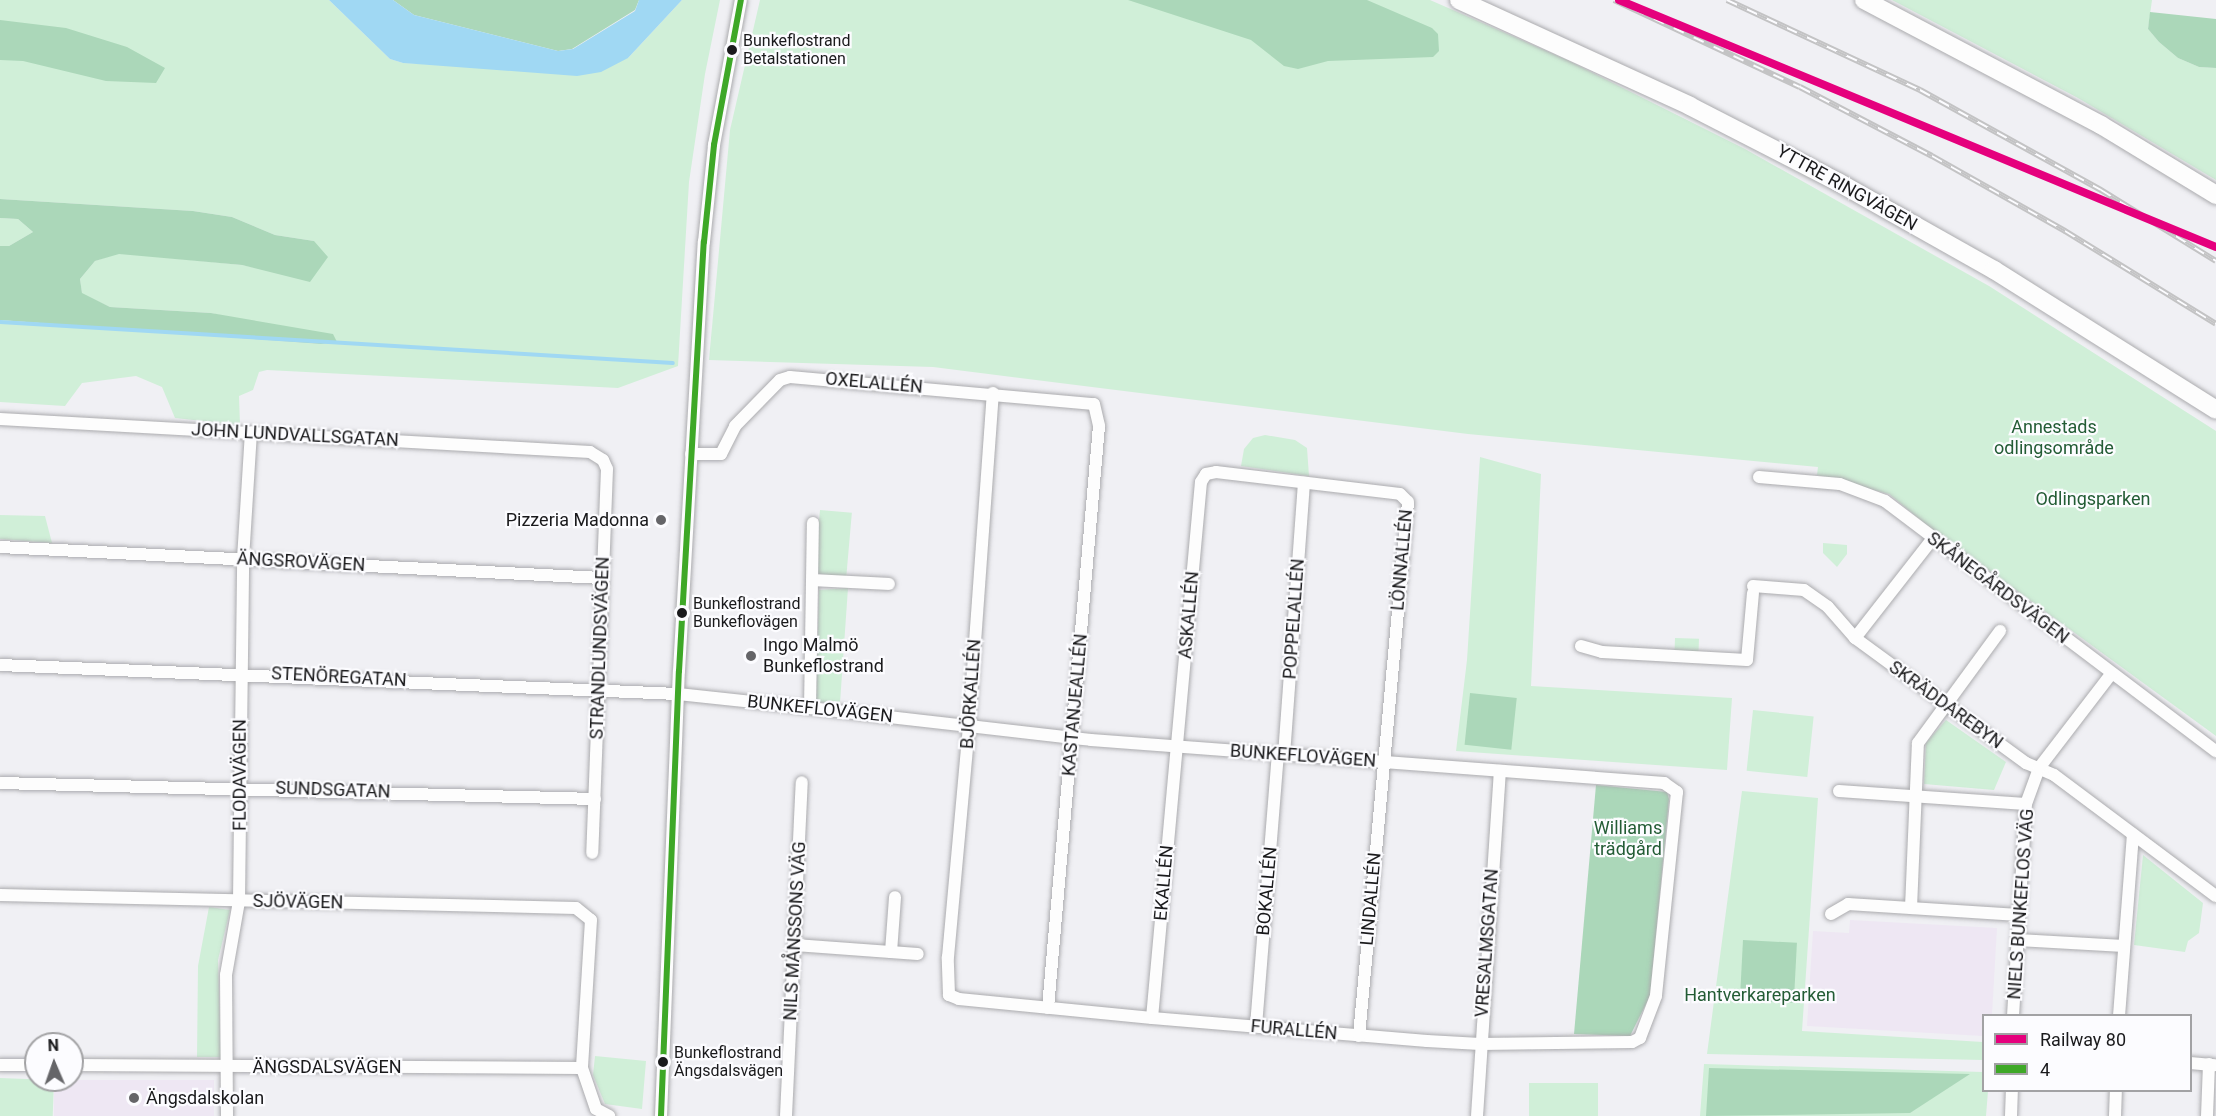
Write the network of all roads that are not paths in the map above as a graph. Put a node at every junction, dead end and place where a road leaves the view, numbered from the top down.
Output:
1 (741, 0) edge
2 (1459, 0) edge
3 (1864, 0) edge
4 (2216, 195) edge
5 (993, 393) junction
6 (1094, 404) joint
7 (2216, 410) edge
8 (0, 420) edge
9 (251, 432) junction
10 (590, 452) joint
11 (691, 454) junction
12 (1759, 477) dead end
13 (1201, 482) joint
14 (1304, 483) junction
15 (813, 523) dead end
16 (1933, 538) junction
17 (0, 547) edge
18 (243, 559) junction
19 (602, 578) junction
20 (813, 580) junction
21 (889, 584) dead end
22 (2000, 631) dead end
23 (1855, 638) junction
24 (1581, 646) dead end
25 (0, 665) edge
26 (240, 673) junction
27 (2111, 674) junction
28 (597, 688) junction
29 (678, 694) junction
30 (1945, 704) junction
31 (810, 708) junction
32 (969, 726) junction
33 (1072, 738) junction
34 (1177, 748) junction
35 (2216, 751) edge
36 (1281, 755) junction
37 (1383, 762) junction
38 (2039, 768) junction
39 (1500, 771) junction
40 (802, 782) dead end
41 (0, 783) edge
42 (239, 787) junction
43 (1839, 791) dead end
44 (1916, 796) junction
45 (595, 799) junction
46 (2026, 804) junction
47 (2133, 835) junction
48 (592, 853) dead end
49 (0, 895) edge
50 (2216, 896) edge
51 (895, 897) dead end
52 (239, 901) junction
53 (1911, 908) junction
54 (1831, 914) dead end
55 (2019, 915) junction
56 (2018, 940) junction
57 (795, 945) junction
58 (2124, 946) junction
59 (891, 952) junction
60 (918, 954) dead end
61 (949, 995) joint
62 (1048, 1008) junction
63 (2013, 1014) edge
64 (2119, 1014) edge
65 (1152, 1018) junction
66 (1256, 1026) junction
67 (1359, 1036) junction
68 (1640, 1038) joint
69 (1480, 1044) junction
70 (2192, 1063) edge
71 (2212, 1064) edge
72 (0, 1065) edge
73 (24, 1065) edge
74 (84, 1065) edge
75 (228, 1067) junction
76 (582, 1068) junction
77 (2012, 1092) edge
78 (2116, 1092) edge
79 (593, 1112) edge
80 (227, 1116) edge
81 (609, 1116) edge
82 (661, 1116) edge
83 (786, 1116) edge
84 (1477, 1116) edge
85 (2010, 1116) edge
86 (2115, 1116) edge
87 (2207, 1116) edge

1 - 11 street
2 - 7 highway, YTTRE RINGVÄGEN
3 - 4 highway
5 - 6 street, OXELALLÉN
5 - 11 street, OXELALLÉN
5 - 32 street, BJÖRKALLÉN
6 - 33 street, KASTANJEALLÉN
8 - 9 street, JOHN LUNDVALLSGATAN
9 - 10 street, JOHN LUNDVALLSGATAN
9 - 18 street, FLODAVÄGEN
10 - 19 street, STRANDLUNDSVÄGEN
11 - 29 street
12 - 16 street, SKÅNEGÅRDSVÄGEN
13 - 14 street, LÖNNALLÉN
13 - 34 street, ASKALLÉN
14 - 36 street, POPPELALLÉN
14 - 37 street, LÖNNALLÉN
15 - 20 street
16 - 23 street
16 - 27 street, SKÅNEGÅRDSVÄGEN
17 - 18 street, ÄNGSROVÄGEN
18 - 19 street, ÄNGSROVÄGEN
18 - 26 street, FLODAVÄGEN
19 - 28 street, STRANDLUNDSVÄGEN
20 - 21 street
20 - 31 street
22 - 30 street
23 - 24 street, SKRÄDDAREBYN
23 - 30 street, SKRÄDDAREBYN
25 - 26 street, STENÖREGATAN
26 - 28 street, STENÖREGATAN
26 - 42 street, FLODAVÄGEN
27 - 35 street, SKÅNEGÅRDSVÄGEN
27 - 38 street, NIELS BUNKEFLOS VÄG
28 - 29 street, STENÖREGATAN
28 - 45 street, STRANDLUNDSVÄGEN
29 - 31 street, BUNKEFLOVÄGEN
29 - 82 street
30 - 38 street, SKRÄDDAREBYN
30 - 44 street
31 - 32 street, BUNKEFLOVÄGEN
32 - 33 street, BUNKEFLOVÄGEN
32 - 61 street, BJÖRKALLÉN
33 - 34 street, BUNKEFLOVÄGEN
33 - 62 street, KASTANJEALLÉN
34 - 36 street, BUNKEFLOVÄGEN
34 - 65 street, EKALLÉN
36 - 37 street, BUNKEFLOVÄGEN
36 - 66 street, BOKALLÉN
37 - 39 street, BUNKEFLOVÄGEN
37 - 67 street, LINDALLÉN
38 - 46 street, NIELS BUNKEFLOS VÄG
38 - 47 street, SKRÄDDAREBYN
39 - 68 street, BUNKEFLOVÄGEN
39 - 69 street, VRESALMSGATAN
40 - 57 street, NILS MÅNSSONS VÄG
41 - 42 street, SUNDSGATAN
42 - 45 street, SUNDSGATAN
42 - 52 street, FLODAVÄGEN
43 - 44 street
44 - 46 street
44 - 53 street
45 - 48 street, STRANDLUNDSVÄGEN
46 - 55 street, NIELS BUNKEFLOS VÄG
47 - 50 street, SKRÄDDAREBYN
47 - 58 street
49 - 52 street, SJÖVÄGEN
51 - 59 street
52 - 75 street, FLODAVÄGEN
52 - 76 street, SJÖVÄGEN
53 - 54 street
53 - 55 street
55 - 56 street, NIELS BUNKEFLOS VÄG
56 - 58 street
56 - 63 street, NIELS BUNKEFLOS VÄG
57 - 59 street
57 - 83 street, NILS MÅNSSONS VÄG
58 - 64 street
59 - 60 street
61 - 62 street, FURALLÉN
62 - 65 street, FURALLÉN
65 - 66 street, FURALLÉN
66 - 67 street, FURALLÉN
67 - 69 street, FURALLÉN
68 - 69 street, FURALLÉN
69 - 84 street, VRESALMSGATAN
70 - 71 street
71 - 87 street
72 - 73 street
74 - 75 street, ÄNGSDALSVÄGEN
75 - 76 street, ÄNGSDALSVÄGEN
75 - 80 street, FLODAVÄGEN
76 - 79 street
77 - 85 street
78 - 86 street
79 - 81 street

